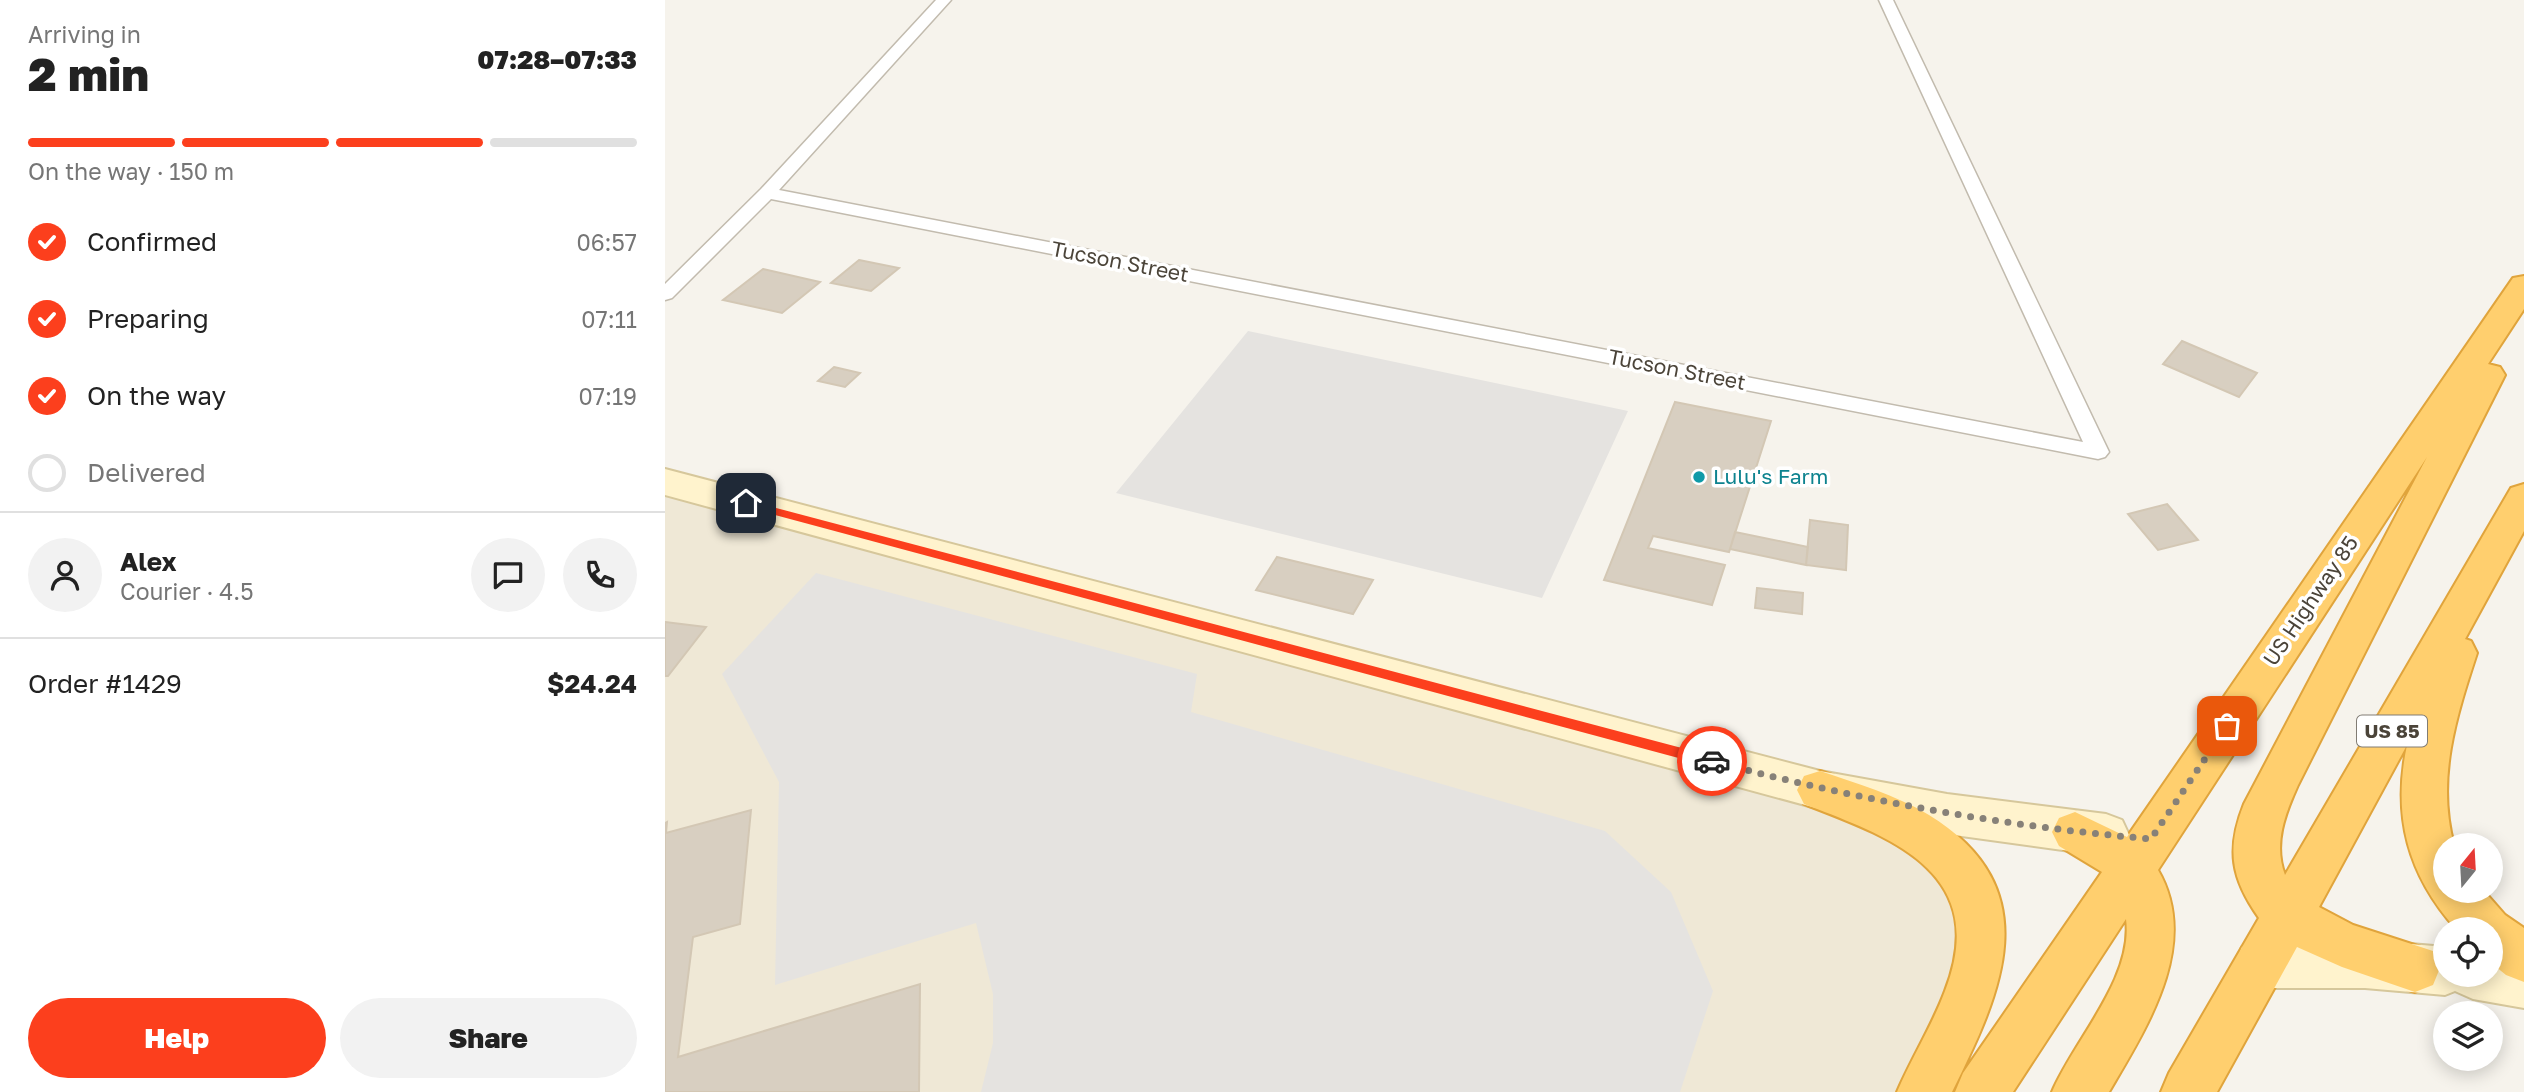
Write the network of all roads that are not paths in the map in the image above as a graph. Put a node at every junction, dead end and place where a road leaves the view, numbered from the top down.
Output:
1 (944, 0) edge
2 (1886, 0) edge
3 (767, 193) junction
4 (2524, 285) edge
5 (665, 294) edge
6 (2524, 304) edge
7 (665, 482) edge
8 (2524, 498) edge
9 (2486, 565) junction
10 (1820, 790) junction
11 (2075, 832) joint
12 (2433, 852) edge
13 (2141, 854) junction
14 (2464, 903) edge
15 (2288, 915) junction
16 (2477, 917) edge
17 (2503, 941) edge
18 (2524, 958) edge
19 (2260, 964) junction
20 (2430, 969) edge
21 (2503, 980) edge
22 (2524, 984) edge
23 (1924, 1092) edge
24 (1982, 1092) edge
25 (2079, 1092) edge
26 (2188, 1092) edge

1 - 3 lane
2 - 3 lane, Tucson Street
3 - 5 lane
4 - 13 highway, US Highway 85
6 - 15 highway
7 - 10 street
8 - 9 highway, US 85
9 - 12 highway
9 - 15 highway, US 85
10 - 11 street
10 - 23 highway
11 - 13 highway
13 - 24 highway, US Highway 85
13 - 25 highway
14 - 16 highway
15 - 19 highway, US 85
15 - 20 highway
17 - 18 highway
19 - 20 street
19 - 26 highway, US 85
21 - 22 street

